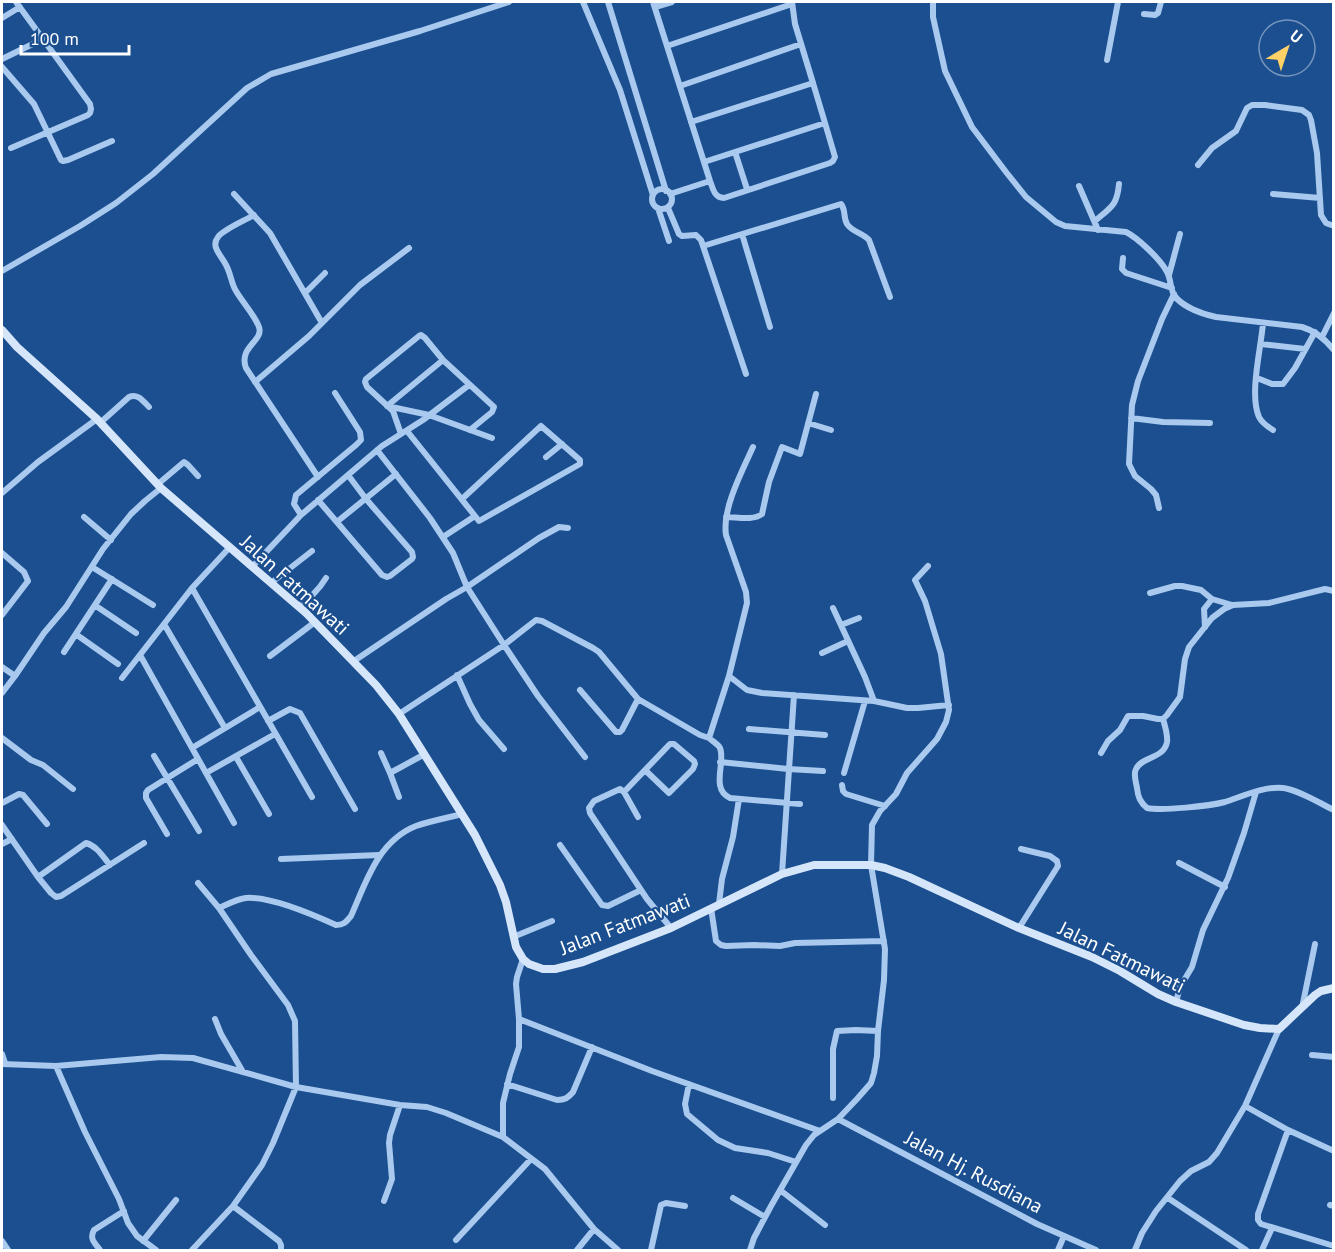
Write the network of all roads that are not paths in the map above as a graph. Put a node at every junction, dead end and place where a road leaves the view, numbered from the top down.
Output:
1 (509, 2) edge
2 (583, 2) edge
3 (608, 2) edge
4 (672, 2) edge
5 (792, 2) edge
6 (933, 2) edge
7 (1118, 2) edge
8 (1161, 2) edge
9 (18, 4) edge
10 (654, 4) edge
11 (1144, 14) dead end
12 (2, 18) edge
13 (44, 39) junction
14 (801, 44) junction
15 (667, 46) junction
16 (2, 59) edge
17 (1107, 60) dead end
18 (2, 67) edge
19 (813, 83) junction
20 (634, 86) junction
21 (680, 86) junction
22 (620, 90) junction
23 (691, 122) junction
24 (825, 123) junction
25 (48, 131) junction
26 (112, 141) dead end
27 (11, 148) dead end
28 (735, 152) junction
29 (704, 162) junction
30 (1198, 165) dead end
31 (710, 181) junction
32 (1119, 183) dead end
33 (1079, 186) dead end
34 (747, 189) junction
35 (668, 192) junction
36 (234, 194) dead end
37 (1273, 194) dead end
38 (653, 195) junction
39 (1320, 198) junction
40 (658, 208) junction
41 (668, 208) junction
42 (254, 215) junction
43 (1095, 220) junction
44 (1334, 226) edge
45 (1098, 230) junction
46 (742, 234) junction
47 (1180, 234) dead end
48 (669, 241) dead end
49 (703, 246) junction
50 (409, 248) dead end
51 (1124, 258) dead end
52 (2, 271) edge
53 (325, 273) dead end
54 (1169, 276) junction
55 (1173, 291) junction
56 (305, 293) junction
57 (890, 297) dead end
58 (1334, 313) edge
59 (321, 322) junction
60 (1263, 323) junction
61 (770, 327) dead end
62 (2, 330) edge
63 (1315, 332) junction
64 (1322, 337) junction
65 (1261, 344) junction
66 (1305, 349) junction
67 (1334, 350) edge
68 (443, 360) junction
69 (746, 374) dead end
70 (1257, 378) junction
71 (255, 382) junction
72 (469, 385) junction
73 (335, 393) dead end
74 (816, 394) dead end
75 (387, 406) junction
76 (149, 407) dead end
77 (429, 415) junction
78 (1131, 418) junction
79 (98, 421) junction
80 (808, 423) junction
81 (1210, 423) dead end
82 (470, 430) junction
83 (831, 430) dead end
84 (1273, 430) dead end
85 (404, 432) junction
86 (492, 438) dead end
87 (562, 444) junction
88 (753, 447) dead end
89 (377, 450) junction
90 (546, 458) dead end
91 (396, 474) junction
92 (348, 475) junction
93 (198, 476) dead end
94 (318, 477) junction
95 (160, 486) junction
96 (2, 493) edge
97 (366, 499) junction
98 (462, 499) junction
99 (318, 500) junction
100 (1159, 508) dead end
101 (301, 515) junction
102 (475, 516) junction
103 (84, 517) dead end
104 (726, 517) junction
105 (338, 521) junction
106 (568, 528) dead end
107 (443, 537) junction
108 (111, 540) junction
109 (230, 547) junction
110 (312, 551) dead end
111 (2, 553) edge
112 (928, 566) dead end
113 (92, 567) junction
114 (252, 567) junction
115 (326, 578) dead end
116 (112, 579) junction
117 (271, 583) junction
118 (467, 587) junction
119 (192, 588) junction
120 (1334, 591) edge
121 (1150, 593) dead end
122 (1212, 599) junction
123 (153, 605) dead end
124 (1233, 605) junction
125 (96, 606) junction
126 (298, 606) junction
127 (833, 608) dead end
128 (2, 615) edge
129 (859, 618) dead end
130 (315, 622) junction
131 (164, 624) junction
132 (841, 625) junction
133 (1205, 627) junction
134 (136, 633) dead end
135 (77, 634) junction
136 (848, 641) junction
137 (504, 645) junction
138 (64, 652) dead end
139 (822, 653) dead end
140 (140, 655) junction
141 (270, 656) dead end
142 (354, 661) junction
143 (118, 664) dead end
144 (2, 667) edge
145 (457, 675) junction
146 (15, 676) junction
147 (729, 676) junction
148 (122, 678) dead end
149 (580, 690) dead end
150 (2, 693) edge
151 (794, 695) junction
152 (638, 699) junction
153 (865, 701) junction
154 (874, 701) junction
155 (949, 705) junction
156 (260, 706) junction
157 (399, 714) junction
158 (1163, 719) junction
159 (268, 721) junction
160 (225, 728) junction
161 (749, 729) dead end
162 (791, 733) junction
163 (275, 734) junction
164 (825, 735) dead end
165 (2, 738) edge
166 (709, 738) junction
167 (192, 748) junction
168 (504, 749) dead end
169 (381, 753) dead end
170 (1101, 753) dead end
171 (425, 754) junction
172 (154, 756) dead end
173 (236, 756) junction
174 (585, 757) dead end
175 (198, 759) junction
176 (720, 762) junction
177 (645, 770) junction
178 (788, 770) junction
179 (823, 771) dead end
180 (206, 773) junction
181 (390, 773) junction
182 (844, 773) dead end
183 (168, 777) junction
184 (842, 785) dead end
185 (73, 789) dead end
186 (624, 792) junction
187 (1256, 792) junction
188 (312, 797) dead end
189 (399, 797) dead end
190 (739, 799) junction
191 (2, 803) edge
192 (786, 803) junction
193 (800, 804) dead end
194 (885, 806) junction
195 (355, 809) dead end
196 (1334, 810) edge
197 (268, 814) dead end
198 (462, 814) junction
199 (638, 817) dead end
200 (234, 823) dead end
201 (47, 824) dead end
202 (2, 825) edge
203 (199, 831) dead end
204 (167, 834) dead end
205 (12, 838) junction
206 (144, 843) dead end
207 (2, 844) edge
208 (560, 845) dead end
209 (1021, 849) dead end
210 (379, 855) junction
211 (281, 859) dead end
212 (1179, 863) dead end
213 (110, 865) junction
214 (871, 866) junction
215 (782, 874) junction
216 (38, 877) junction
217 (198, 883) dead end
218 (1225, 887) junction
219 (641, 890) junction
220 (715, 906) junction
221 (219, 908) junction
222 (552, 921) dead end
223 (671, 928) junction
224 (1019, 928) junction
225 (513, 937) junction
226 (884, 940) junction
227 (1315, 944) dead end
228 (523, 960) junction
229 (1334, 988) edge
230 (1176, 1002) junction
231 (1302, 1008) junction
232 (215, 1019) dead end
233 (519, 1019) junction
234 (1279, 1029) junction
235 (878, 1031) junction
236 (592, 1047) junction
237 (2, 1054) edge
238 (1312, 1055) dead end
239 (1334, 1057) edge
240 (3, 1063) edge
241 (56, 1066) junction
242 (243, 1072) junction
243 (507, 1084) junction
244 (689, 1084) junction
245 (296, 1087) junction
246 (832, 1098) dead end
247 (400, 1105) junction
248 (1245, 1106) junction
249 (838, 1119) junction
250 (1288, 1130) junction
251 (820, 1131) junction
252 (503, 1137) junction
253 (1334, 1151) edge
254 (531, 1159) junction
255 (796, 1162) junction
256 (780, 1190) junction
257 (733, 1198) dead end
258 (1168, 1198) junction
259 (176, 1200) dead end
260 (384, 1201) dead end
261 (233, 1206) junction
262 (685, 1206) dead end
263 (124, 1211) junction
264 (765, 1217) junction
265 (825, 1225) dead end
266 (1272, 1228) junction
267 (594, 1229) junction
268 (1064, 1236) junction
269 (2, 1240) edge
270 (456, 1240) dead end
271 (143, 1241) junction
272 (1334, 1246) edge
273 (8, 1251) edge
274 (100, 1251) edge
275 (156, 1251) edge
276 (192, 1251) edge
277 (281, 1251) edge
278 (577, 1251) edge
279 (618, 1251) edge
280 (651, 1251) edge
281 (750, 1251) edge
282 (1058, 1251) edge
283 (1096, 1251) edge
284 (1135, 1251) edge
285 (1246, 1251) edge
286 (1262, 1251) edge

1 - 52 street
2 - 22 street
3 - 20 street
4 - 10 street
5 - 14 street
5 - 15 street
6 - 45 street
7 - 17 street
8 - 11 street
9 - 12 street
9 - 13 street
10 - 15 street
13 - 16 street
13 - 25 street
14 - 19 street
14 - 21 street
15 - 21 street
18 - 25 street
19 - 23 street
19 - 24 street
20 - 22 street
20 - 35 street
21 - 23 street
22 - 38 street
23 - 29 street
24 - 28 street
24 - 34 street
25 - 26 street
25 - 27 street
28 - 29 street
28 - 34 street
29 - 31 street
30 - 39 street
31 - 34 street
31 - 35 street
32 - 43 street
33 - 43 street
35 - 38 street
35 - 41 street
36 - 42 street
37 - 39 street
38 - 40 street
39 - 44 street
40 - 41 street
40 - 48 street
41 - 49 street
42 - 56 street
42 - 71 street
43 - 45 street
45 - 54 street
46 - 49 street
46 - 57 street
46 - 61 street
47 - 54 street
49 - 69 street
50 - 59 street
51 - 55 street
53 - 56 street
54 - 55 street
55 - 60 street
55 - 78 street
56 - 59 street
58 - 64 street
59 - 71 street
60 - 63 street
60 - 65 street
62 - 79 street, Jalan Fatmawati
63 - 64 street
63 - 66 street
64 - 67 street
65 - 66 street
65 - 70 street
66 - 70 street
68 - 72 street
68 - 75 street
68 - 75 street
70 - 84 street
71 - 94 street
72 - 77 street
72 - 82 street
73 - 94 street
74 - 80 street
75 - 77 street
75 - 85 street
76 - 79 street
77 - 82 street
77 - 85 street
78 - 81 street
78 - 100 street
79 - 95 street, Jalan Fatmawati
79 - 96 street
80 - 83 street
80 - 104 street
82 - 86 street
85 - 89 street
85 - 98 street
87 - 90 street
87 - 98 street
87 - 102 street
88 - 104 street
89 - 91 street
89 - 92 street
91 - 97 street
91 - 107 street
92 - 97 street
92 - 99 street
93 - 95 street
94 - 101 street
95 - 108 street
95 - 109 street, Jalan Fatmawati
97 - 105 street
97 - 105 street
98 - 102 street
99 - 101 street
99 - 105 street
101 - 114 street
102 - 107 street
103 - 108 street
104 - 147 street
106 - 118 street
107 - 118 street
108 - 113 street
109 - 114 street, Jalan Fatmawati
109 - 119 street
110 - 117 street
111 - 128 street
112 - 155 street
113 - 116 street
113 - 146 street
114 - 117 street, Jalan Fatmawati
115 - 126 street
116 - 123 street
116 - 125 street
117 - 126 street, Jalan Fatmawati
118 - 137 street
118 - 142 street
119 - 131 street
119 - 156 street
120 - 124 street
121 - 122 street
122 - 124 street
122 - 133 street
124 - 133 street
125 - 134 street
125 - 135 street
126 - 130 street, Jalan Fatmawati
127 - 132 street
129 - 132 street
130 - 141 street
130 - 142 street, Jalan Fatmawati
131 - 140 street
131 - 160 street
132 - 136 street
133 - 158 street
135 - 138 street
135 - 143 street
136 - 139 street
136 - 154 street
137 - 145 street
137 - 152 street
137 - 174 street
140 - 148 street
140 - 167 street
142 - 157 street, Jalan Fatmawati
144 - 146 street
145 - 157 street
145 - 168 street
146 - 150 street
147 - 151 street
147 - 166 street
149 - 152 street
151 - 153 street
151 - 162 street
152 - 166 street
153 - 154 street
153 - 182 street
154 - 155 street
155 - 194 street
156 - 159 street
156 - 160 street
157 - 171 street, Jalan Fatmawati
158 - 170 street
158 - 187 street
159 - 163 street
159 - 195 street
160 - 167 street
161 - 162 street
162 - 164 street
162 - 178 street
163 - 173 street
163 - 188 street
165 - 185 street
166 - 176 street
167 - 175 street
169 - 181 street
171 - 181 street
171 - 198 street, Jalan Fatmawati
172 - 183 street
173 - 180 street
173 - 197 street
175 - 180 street
175 - 183 street
176 - 178 street
176 - 190 street
177 - 177 street
177 - 186 street
178 - 179 street
178 - 192 street
180 - 200 street
181 - 189 street
183 - 203 street
183 - 204 street
184 - 194 street
186 - 199 street
186 - 219 street
187 - 196 street
187 - 218 street
190 - 192 street
190 - 220 street
191 - 201 street
192 - 193 street
192 - 215 street
194 - 214 street
198 - 210 street
198 - 225 street, Jalan Fatmawati
202 - 205 street
205 - 207 street
205 - 216 street
206 - 213 street
208 - 219 street
209 - 224 street
210 - 211 street
210 - 221 street
212 - 218 street
213 - 216 street
213 - 216 street
214 - 215 street, Jalan Fatmawati
214 - 224 street, Jalan Fatmawati
214 - 226 street
215 - 220 street, Jalan Fatmawati
217 - 221 street
218 - 230 street
219 - 223 street
220 - 223 street, Jalan Fatmawati
220 - 226 street
221 - 245 street
222 - 225 street
223 - 228 street, Jalan Fatmawati
224 - 230 street, Jalan Fatmawati
225 - 228 street, Jalan Fatmawati
226 - 235 street
227 - 231 street
228 - 233 street
229 - 231 street
230 - 234 street, Jalan Fatmawati
231 - 234 street
232 - 242 street
233 - 236 street
233 - 243 street
234 - 248 street
235 - 246 street
235 - 249 street
236 - 243 street
236 - 244 street
237 - 240 street
238 - 239 street
240 - 241 street
241 - 242 street
241 - 263 street
242 - 245 street
243 - 252 street
244 - 251 street
244 - 255 street
245 - 247 street
245 - 261 street
247 - 252 street
247 - 260 street
248 - 250 street
248 - 258 street
249 - 251 street
249 - 268 street, Jalan Hj. Rusdiana
250 - 253 street
250 - 266 street
251 - 255 street
252 - 254 street
254 - 267 street
254 - 270 street
255 - 256 street
256 - 264 street
256 - 265 street
257 - 264 street
258 - 284 street
258 - 285 street
259 - 271 street
261 - 276 street
261 - 277 street
262 - 280 street
263 - 271 street
263 - 274 street
264 - 281 street
266 - 272 street
266 - 286 street
267 - 278 street
267 - 279 street
268 - 282 street
268 - 283 street, Jalan Hj. Rusdiana
269 - 273 street
271 - 275 street

